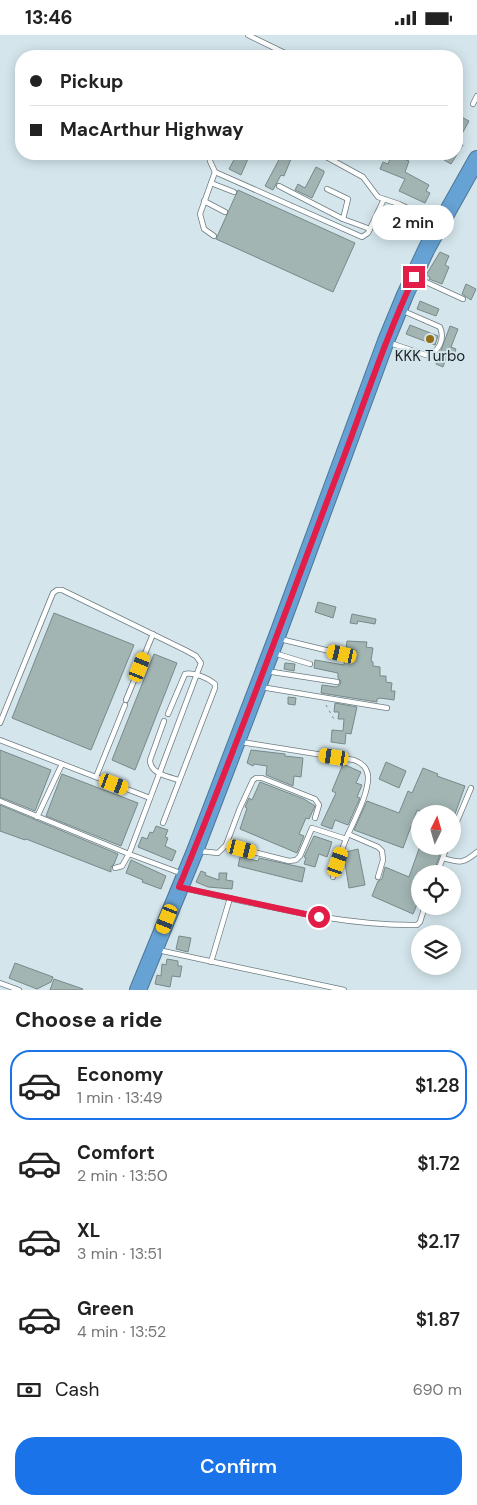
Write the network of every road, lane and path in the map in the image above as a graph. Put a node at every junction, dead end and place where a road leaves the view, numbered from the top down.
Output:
1 (248, 35) edge
2 (279, 50) edge
3 (477, 96) edge
4 (473, 104) dead end
5 (477, 159) edge
6 (210, 160) edge
7 (332, 160) edge
8 (216, 172) junction
9 (211, 183) junction
10 (280, 186) dead end
11 (327, 189) dead end
12 (234, 192) dead end
13 (384, 199) junction
14 (204, 201) junction
15 (225, 212) dead end
16 (343, 219) junction
17 (441, 223) junction
18 (370, 229) junction
19 (214, 236) dead end
20 (414, 277) junction
21 (463, 299) dead end
22 (399, 309) junction
23 (386, 341) junction
24 (153, 634) junction
25 (273, 645) junction
26 (342, 654) dead end
27 (310, 664) dead end
28 (264, 671) junction
29 (197, 675) junction
30 (336, 682) dead end
31 (258, 686) junction
32 (320, 697) junction
33 (388, 708) dead end
34 (168, 714) dead end
35 (164, 721) dead end
36 (335, 721) dead end
37 (0, 723) edge
38 (0, 740) edge
39 (237, 742) junction
40 (62, 764) junction
41 (159, 773) junction
42 (96, 777) junction
43 (179, 781) junction
44 (471, 788) dead end
45 (150, 798) junction
46 (0, 801) edge
47 (461, 812) edge
48 (37, 817) junction
49 (163, 823) dead end
50 (312, 828) junction
51 (347, 837) junction
52 (226, 845) junction
53 (195, 851) junction
54 (477, 852) edge
55 (129, 854) junction
56 (444, 855) edge
57 (442, 859) junction
58 (440, 865) edge
59 (115, 867) dead end
60 (333, 877) dead end
61 (378, 877) dead end
62 (182, 881) junction
63 (230, 898) junction
64 (423, 915) edge
65 (154, 950) junction
66 (211, 962) junction
67 (0, 983) edge
68 (19, 990) edge
69 (138, 990) edge
70 (344, 990) edge

1 - 2 lane
3 - 4 lane
5 - 17 highway
6 - 8 lane
7 - 13 lane
8 - 9 lane
8 - 18 lane
9 - 12 lane
9 - 14 lane
10 - 16 lane
11 - 16 lane
13 - 17 lane
13 - 18 lane
14 - 15 lane
14 - 19 lane
16 - 18 lane
17 - 20 highway
20 - 21 lane
20 - 22 highway
22 - 23 highway
22 - 23 lane
23 - 25 highway
24 - 29 lane
24 - 37 lane
24 - 42 lane
25 - 26 lane
25 - 27 lane
25 - 28 highway
28 - 30 lane
28 - 31 highway
29 - 34 lane
29 - 41 lane
29 - 43 lane
31 - 32 lane
31 - 39 highway
32 - 33 lane
32 - 36 path
35 - 41 lane
38 - 40 lane
39 - 51 lane
39 - 53 highway
40 - 42 lane
40 - 48 lane
41 - 43 lane
41 - 45 lane
42 - 45 lane
43 - 49 lane
44 - 47 lane
45 - 55 lane
46 - 48 lane
48 - 55 lane
50 - 51 lane
50 - 52 lane
50 - 52 lane
51 - 60 lane
51 - 61 lane
52 - 53 lane
53 - 62 highway
54 - 57 lane
55 - 59 lane
55 - 62 lane
56 - 57 lane
57 - 58 lane
62 - 63 lane
62 - 65 highway
63 - 64 lane
63 - 66 lane
65 - 66 lane
65 - 69 highway
66 - 70 lane
67 - 68 lane

